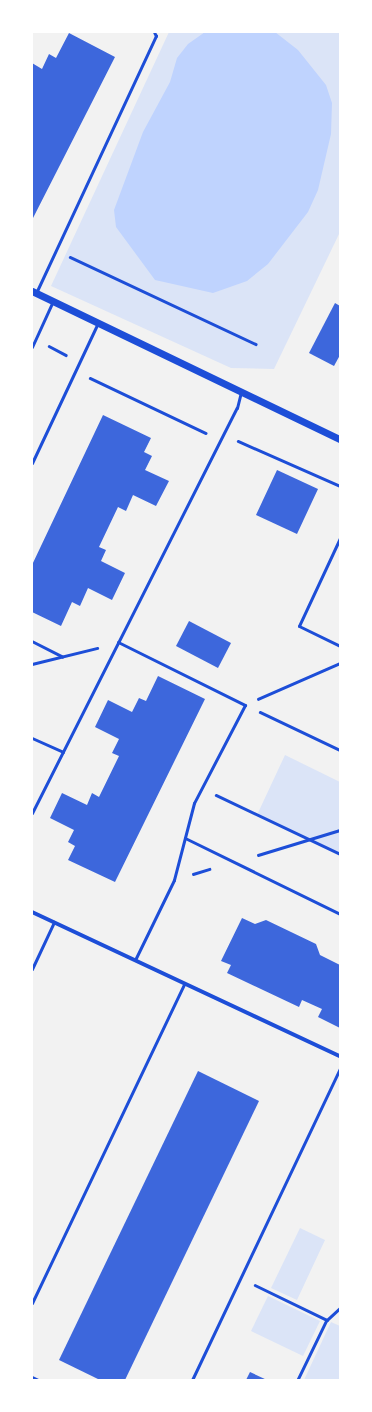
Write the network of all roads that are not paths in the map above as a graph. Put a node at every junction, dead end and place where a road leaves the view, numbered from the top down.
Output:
1 (154, 32) edge
2 (34, 292) edge
3 (53, 301) junction
4 (98, 323) junction
5 (32, 347) edge
6 (241, 392) junction
7 (340, 439) edge
8 (32, 463) edge
9 (340, 538) edge
10 (118, 642) junction
11 (340, 646) edge
12 (32, 738) edge
13 (63, 752) junction
14 (32, 813) edge
15 (185, 838) junction
16 (32, 912) edge
17 (340, 914) edge
18 (54, 922) junction
19 (135, 960) junction
20 (32, 969) edge
21 (184, 984) junction
22 (340, 1056) edge
23 (340, 1068) edge
24 (32, 1303) edge
25 (32, 1377) edge
26 (38, 1380) edge
27 (192, 1380) edge

1 - 2 lane
2 - 3 street
3 - 4 street
3 - 5 lane
4 - 6 street
4 - 8 lane
6 - 7 street
6 - 10 lane
9 - 11 lane
10 - 13 lane
10 - 15 lane
12 - 13 lane
13 - 14 lane
15 - 17 lane
15 - 19 lane
16 - 18 street
18 - 19 street
18 - 20 lane
19 - 21 street
21 - 22 street
21 - 24 lane
23 - 27 lane
25 - 26 lane

